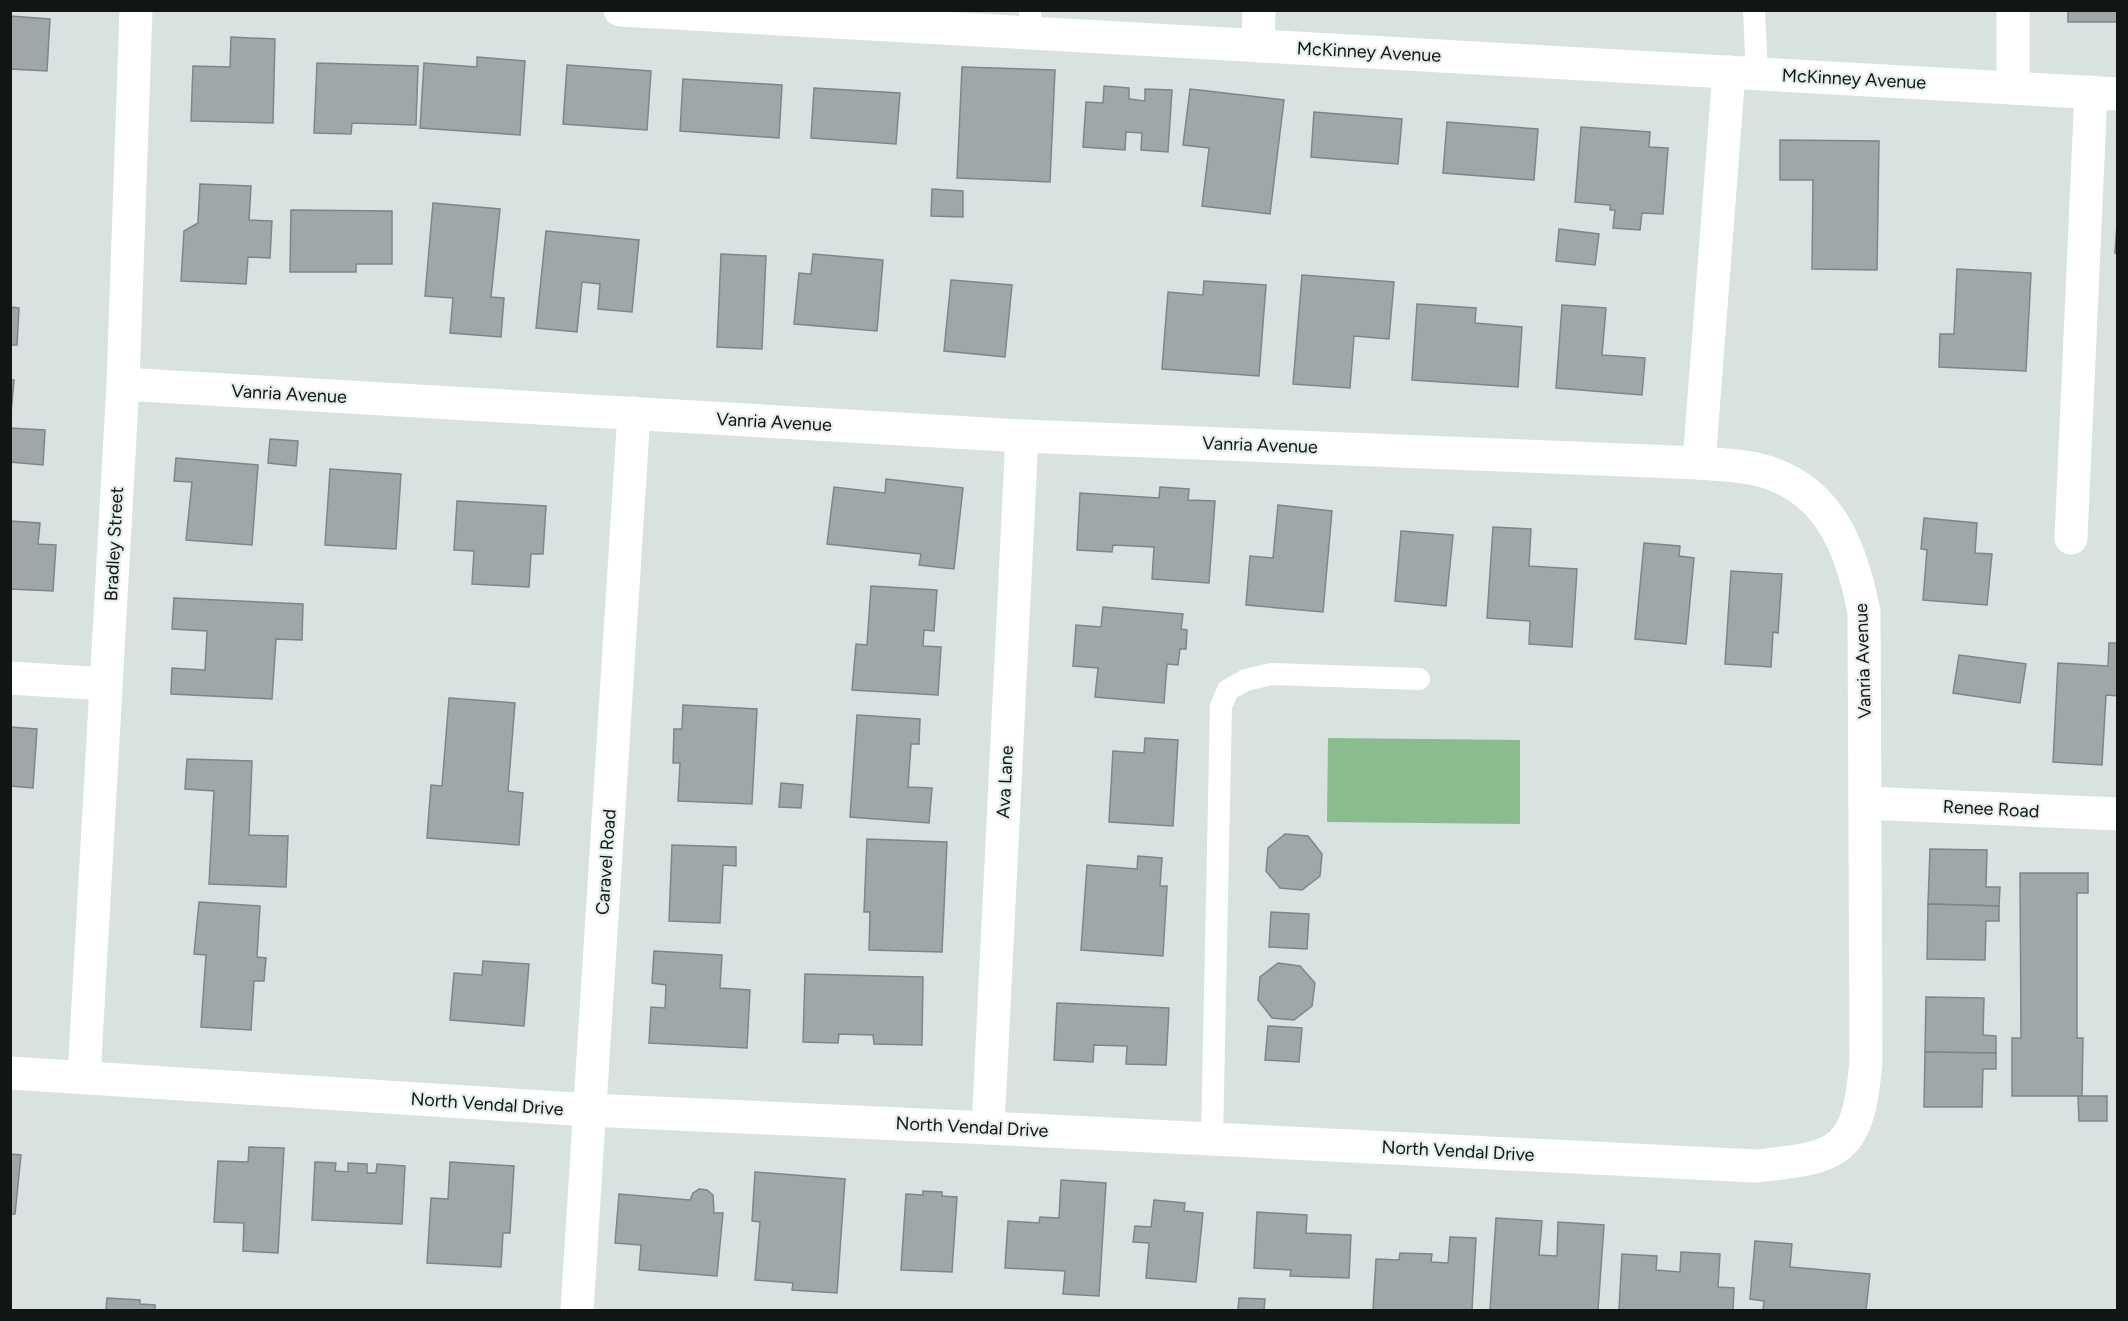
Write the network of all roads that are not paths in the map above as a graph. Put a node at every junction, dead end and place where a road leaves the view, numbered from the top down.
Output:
1 (136, 10) edge
2 (620, 10) edge
3 (1259, 10) edge
4 (1754, 10) edge
5 (2013, 10) edge
6 (715, 13) edge
7 (1031, 22) edge
8 (1258, 46) junction
9 (1743, 73) junction
10 (2013, 88) junction
11 (2104, 93) edge
12 (123, 384) junction
13 (634, 414) junction
14 (1022, 436) junction
15 (1699, 463) junction
16 (2071, 538) dead end
17 (10, 678) edge
18 (1419, 678) dead end
19 (106, 684) junction
20 (1865, 803) junction
21 (2118, 814) edge
22 (1866, 1061) joint
23 (10, 1073) edge
24 (84, 1077) junction
25 (590, 1110) junction
26 (988, 1128) junction
27 (1212, 1139) junction
28 (577, 1311) edge

1 - 12 street, Bradley Street
2 - 6 street, McKinney Avenue
3 - 8 street
4 - 9 lane
5 - 10 street
6 - 7 street, McKinney Avenue
7 - 8 street, McKinney Avenue
8 - 9 street, McKinney Avenue
9 - 10 street, McKinney Avenue
9 - 15 street
10 - 11 street, McKinney Avenue
11 - 16 street
12 - 13 street, Vanria Avenue
12 - 19 street, Bradley Street
13 - 14 street, Vanria Avenue
13 - 25 street, Caravel Road
14 - 15 street, Vanria Avenue
14 - 26 street, Ava Lane
15 - 20 street, Vanria Avenue
17 - 19 street
18 - 27 lane
19 - 24 street, Bradley Street
20 - 21 street, Renee Road
20 - 22 street, Vanria Avenue
22 - 27 street, North Vendal Drive
23 - 24 street, North Vendal Drive
24 - 25 street, North Vendal Drive
25 - 26 street, North Vendal Drive
25 - 28 street, Caravel Road
26 - 27 street, North Vendal Drive

